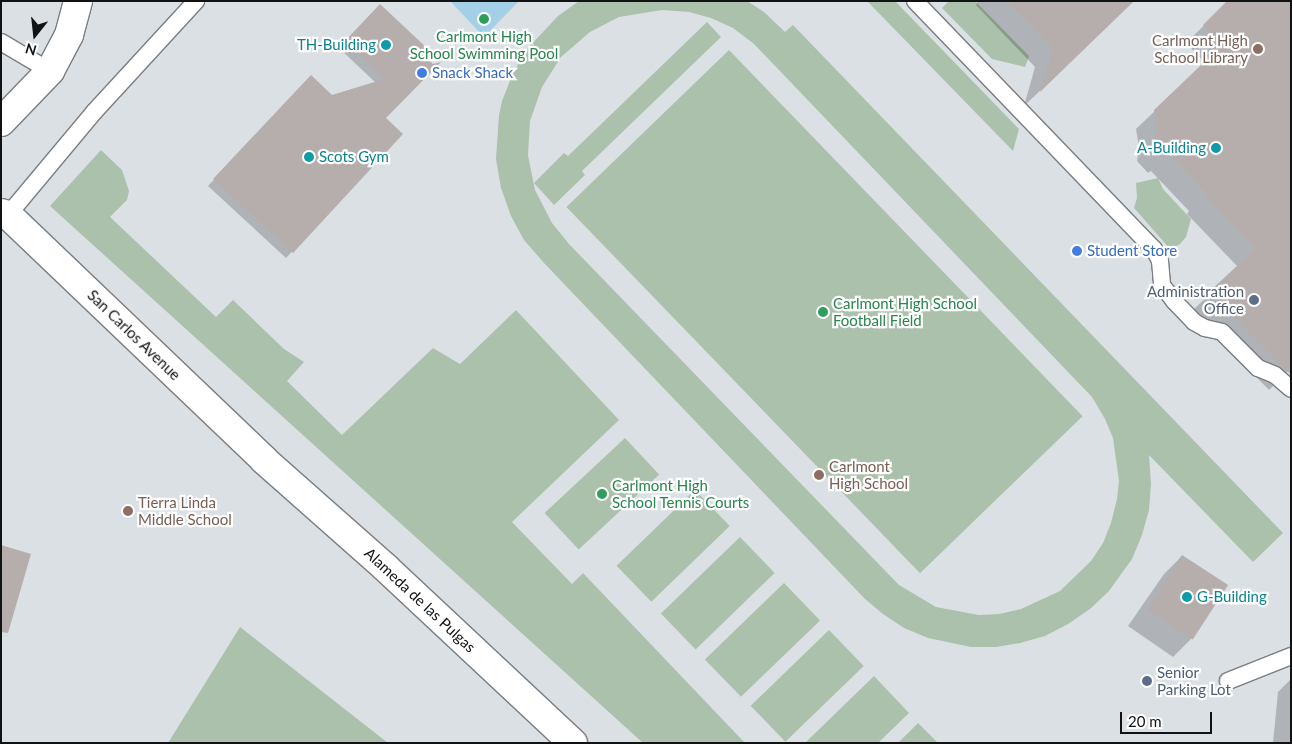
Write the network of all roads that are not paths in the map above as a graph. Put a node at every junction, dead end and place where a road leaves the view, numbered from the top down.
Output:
1 (78, 1) edge
2 (196, 1) edge
3 (916, 1) edge
4 (1, 42) edge
5 (50, 71) junction
6 (1, 122) edge
7 (5, 214) edge
8 (1291, 389) edge
9 (264, 460) joint
10 (1291, 656) edge
11 (1228, 681) dead end
12 (573, 743) edge

1 - 5 main road
2 - 7 lane
3 - 8 lane
4 - 5 lane
5 - 6 main road
7 - 9 main road, San Carlos Avenue
9 - 12 main road, Alameda de las Pulgas
10 - 11 lane

